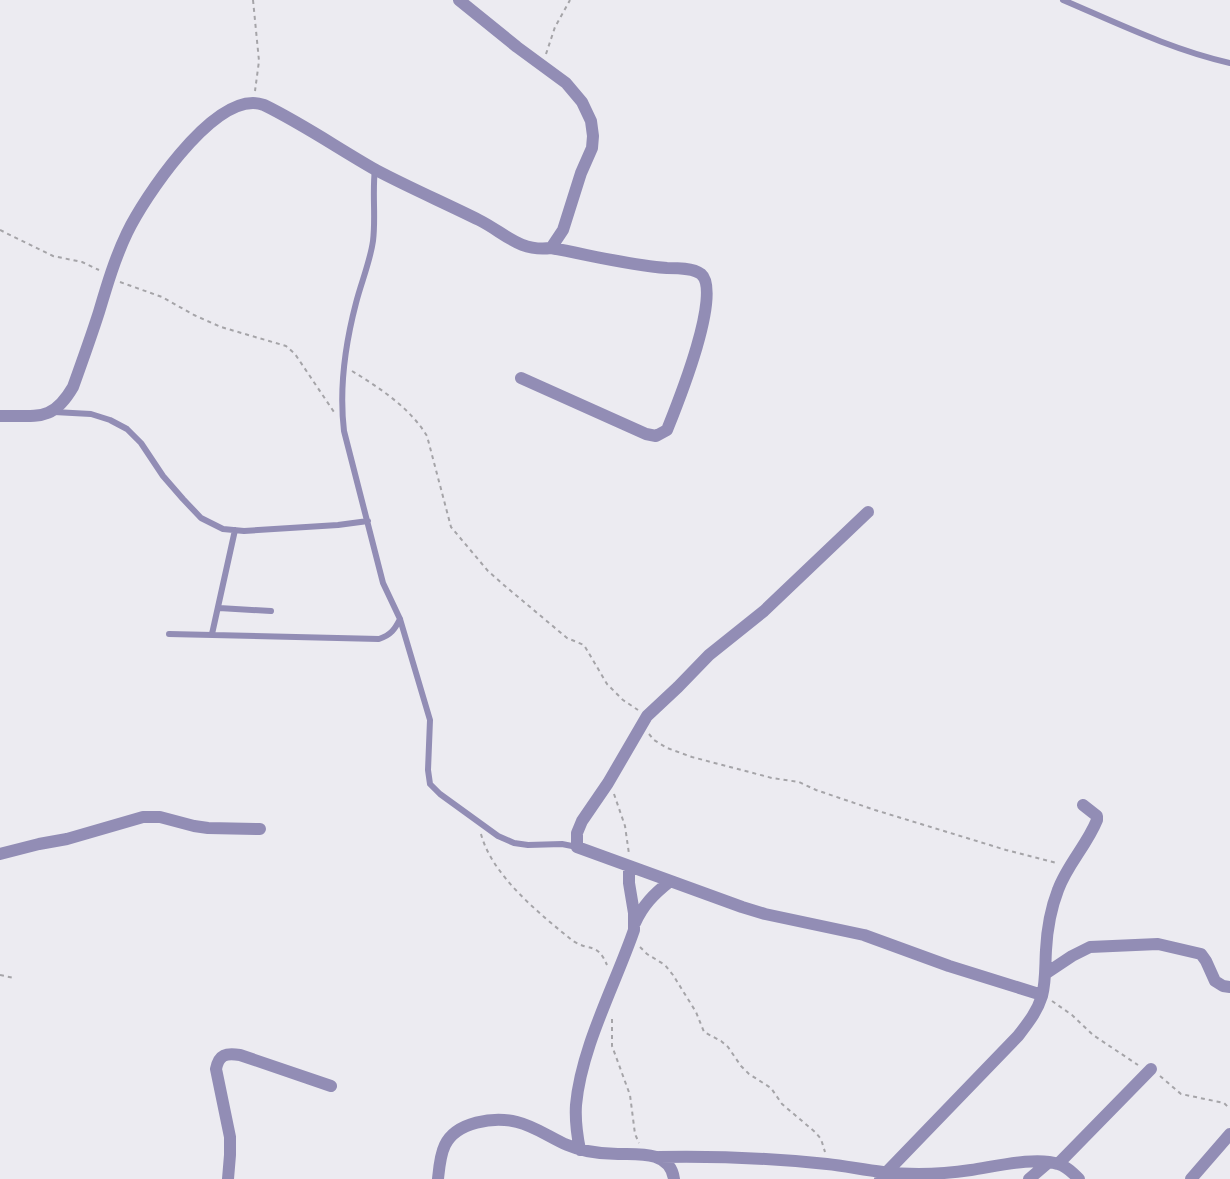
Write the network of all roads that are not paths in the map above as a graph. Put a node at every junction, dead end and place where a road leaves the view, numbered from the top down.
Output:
1 (459, 0) edge
2 (1063, 0) edge
3 (1230, 63) edge
4 (375, 169) junction
5 (551, 248) junction
6 (521, 378) dead end
7 (52, 412) junction
8 (0, 416) edge
9 (868, 512) dead end
10 (368, 521) junction
11 (235, 530) junction
12 (219, 608) junction
13 (272, 611) dead end
14 (400, 619) junction
15 (169, 634) dead end
16 (212, 634) junction
17 (1083, 805) dead end
18 (260, 828) dead end
19 (577, 847) junction
20 (0, 854) edge
21 (629, 867) junction
22 (669, 882) junction
23 (634, 927) junction
24 (1045, 974) junction
25 (1230, 987) edge
26 (1042, 995) junction
27 (1150, 1069) road end
28 (331, 1086) dead end
29 (1230, 1134) edge
30 (580, 1150) junction
31 (659, 1158) junction
32 (1053, 1163) junction
33 (882, 1176) edge
34 (228, 1179) edge
35 (438, 1179) edge
36 (674, 1179) edge
37 (1030, 1179) edge
38 (1079, 1179) edge
39 (1191, 1179) edge

1 - 5 street
2 - 3 lane
4 - 5 street
4 - 7 street
4 - 10 lane
5 - 6 street
7 - 8 street
7 - 11 lane
9 - 19 street
10 - 11 lane
10 - 14 lane
11 - 12 lane
12 - 13 lane
12 - 16 lane
14 - 16 lane
14 - 19 lane
15 - 16 lane
17 - 24 street
18 - 20 street
19 - 21 street
21 - 22 street
21 - 23 street
22 - 23 street
22 - 26 street
23 - 30 street
24 - 25 street
24 - 26 street
26 - 33 street
27 - 32 street
28 - 34 street
29 - 39 street
30 - 31 street
30 - 35 street
31 - 33 street
31 - 36 street
32 - 33 street
32 - 37 street
32 - 38 street

